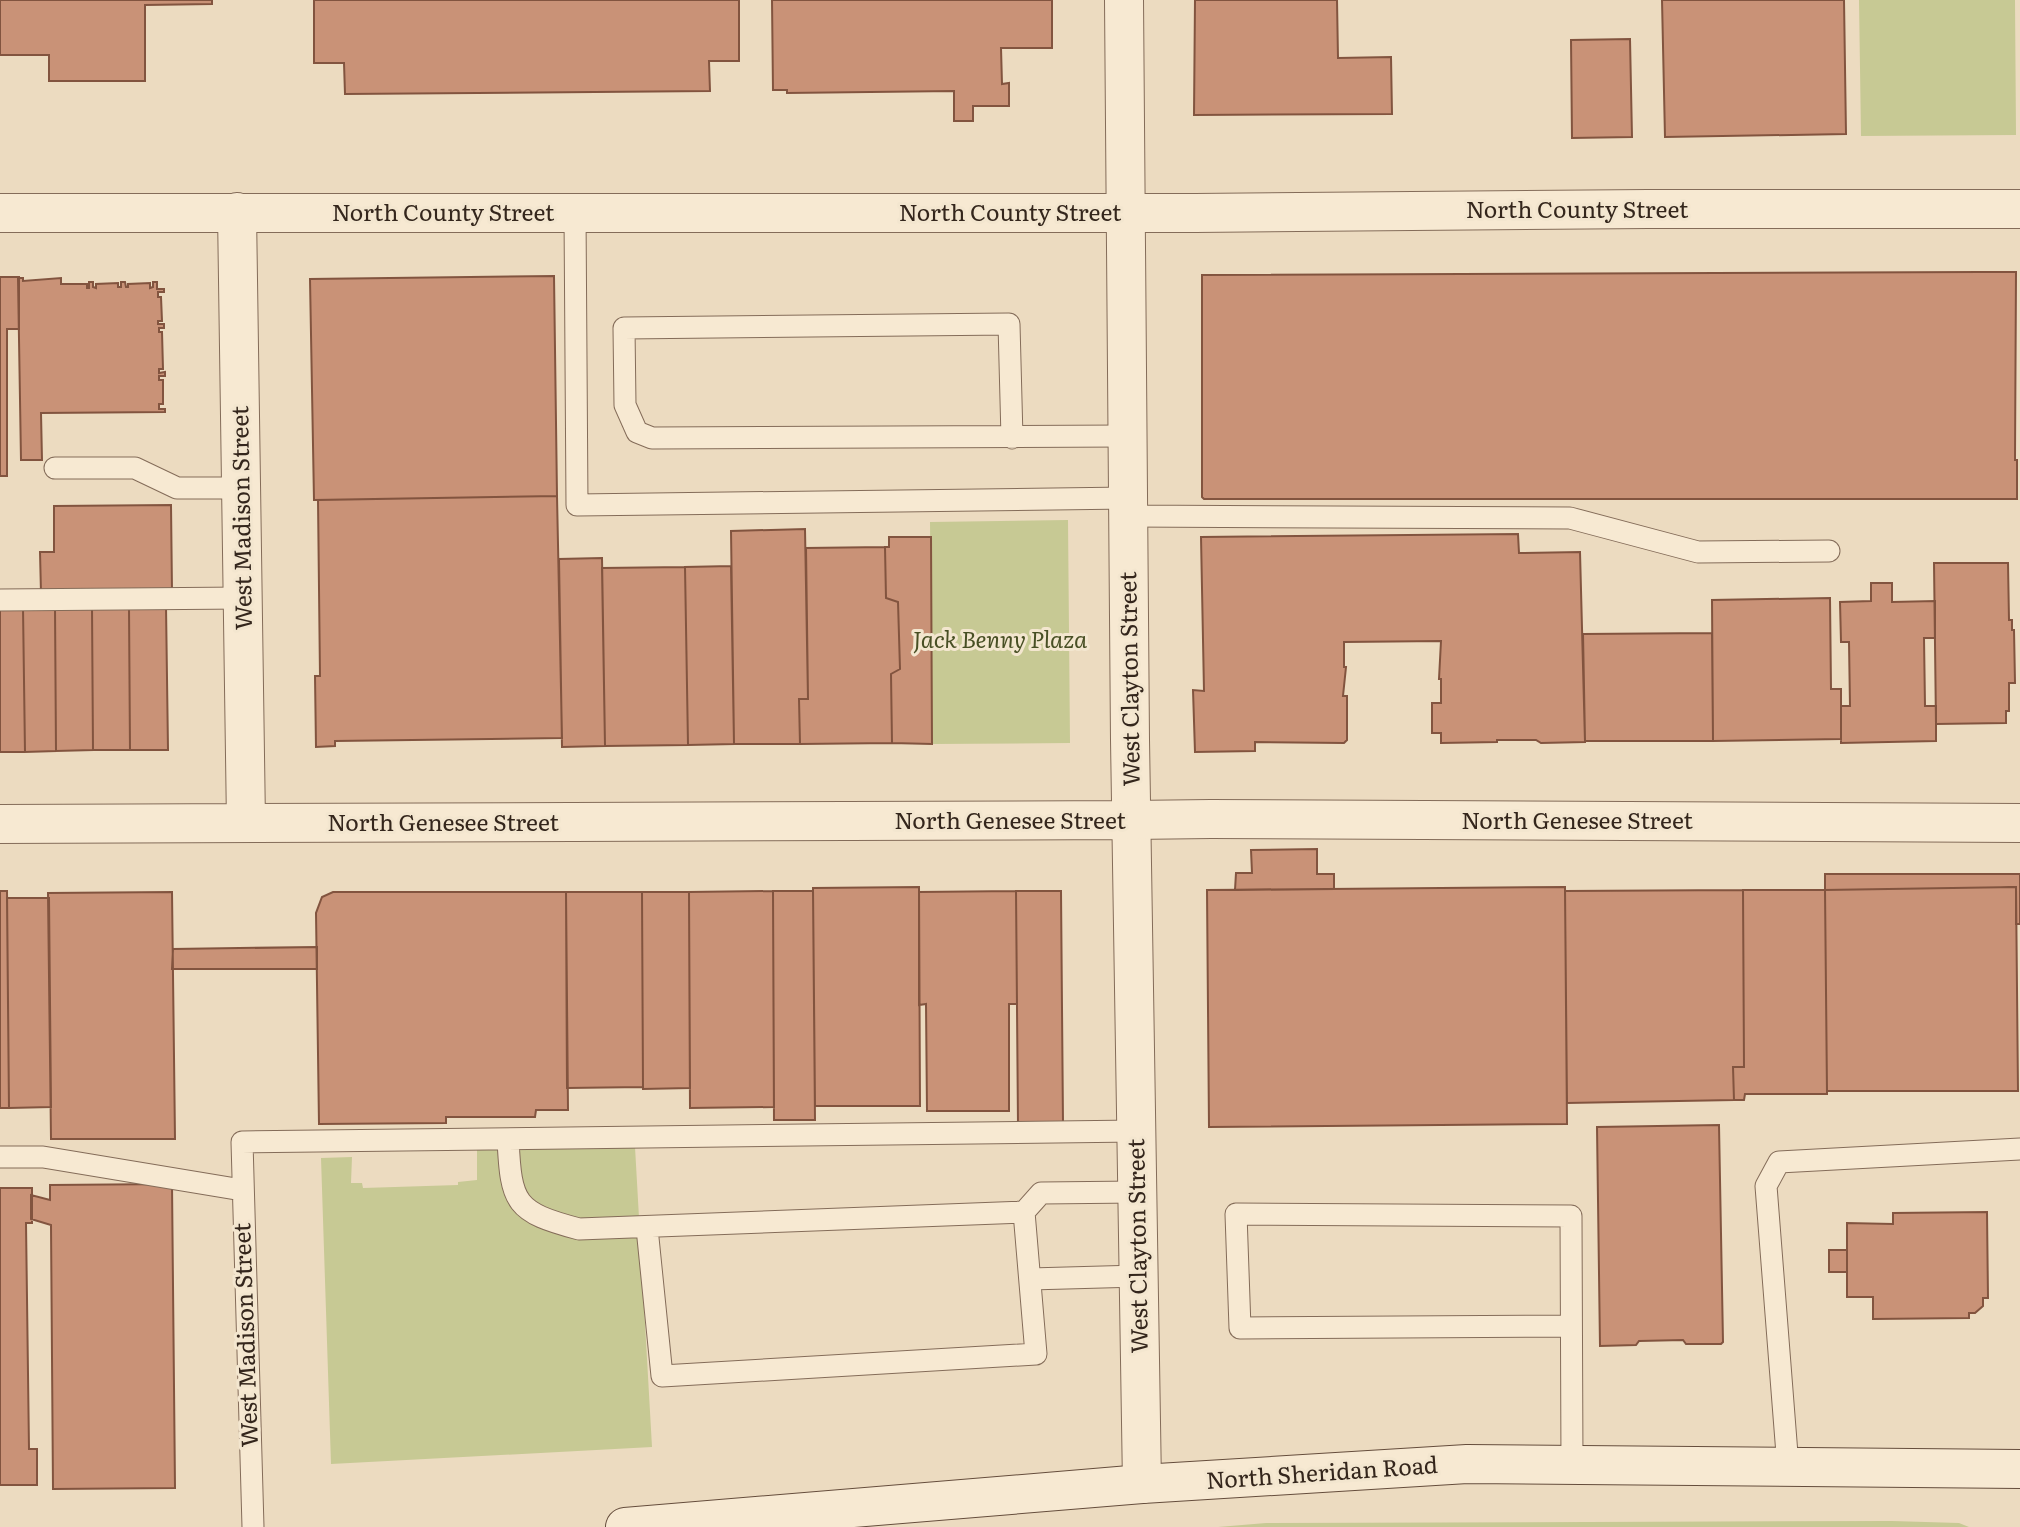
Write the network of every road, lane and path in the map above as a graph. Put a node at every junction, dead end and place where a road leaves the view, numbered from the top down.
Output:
1 (1124, 0) edge
2 (2020, 209) edge
3 (237, 212) junction
4 (0, 213) edge
5 (575, 213) junction
6 (1125, 213) junction
7 (1127, 436) junction
8 (1012, 438) junction
9 (55, 468) dead end
10 (242, 488) junction
11 (1128, 507) junction
12 (1829, 551) dead end
13 (244, 598) junction
14 (0, 600) edge
15 (1132, 820) junction
16 (246, 823) junction
17 (2020, 823) edge
18 (0, 824) edge
19 (1136, 1131) junction
20 (508, 1139) junction
21 (2020, 1149) edge
22 (0, 1157) edge
23 (242, 1190) junction
24 (1137, 1192) junction
25 (1024, 1212) junction
26 (647, 1228) junction
27 (1139, 1276) junction
28 (1030, 1279) junction
29 (1571, 1326) junction
30 (1572, 1465) junction
31 (1788, 1467) junction
32 (2020, 1469) edge
33 (1142, 1484) junction
34 (253, 1527) edge
35 (625, 1527) edge

1 - 6 street, West Clayton Street
2 - 6 street, North County Street
3 - 4 street, North County Street
3 - 5 street, North County Street
3 - 10 street, West Madison Street
5 - 6 street, North County Street
5 - 11 lane
6 - 7 street, West Clayton Street
7 - 8 lane
7 - 11 street, West Clayton Street
8 - 8 lane
9 - 10 lane
10 - 13 street, West Madison Street
11 - 12 lane
11 - 15 street, West Clayton Street
13 - 14 lane
13 - 16 street, West Madison Street
15 - 16 street, North Genesee Street
15 - 17 street, North Genesee Street
15 - 19 street, West Clayton Street
16 - 18 street, North Genesee Street
19 - 20 lane
19 - 24 street, West Clayton Street
20 - 23 lane, West Madison Street
20 - 26 lane
21 - 31 lane
22 - 23 lane
23 - 34 lane, West Madison Street
24 - 25 lane
24 - 27 street, West Clayton Street
25 - 26 lane
25 - 28 lane
26 - 28 lane
27 - 28 lane
27 - 33 street, West Clayton Street
29 - 29 lane
29 - 30 lane
30 - 31 street, North Sheridan Road
30 - 33 street, North Sheridan Road
31 - 32 street, North Sheridan Road
33 - 35 street, North Sheridan Road

